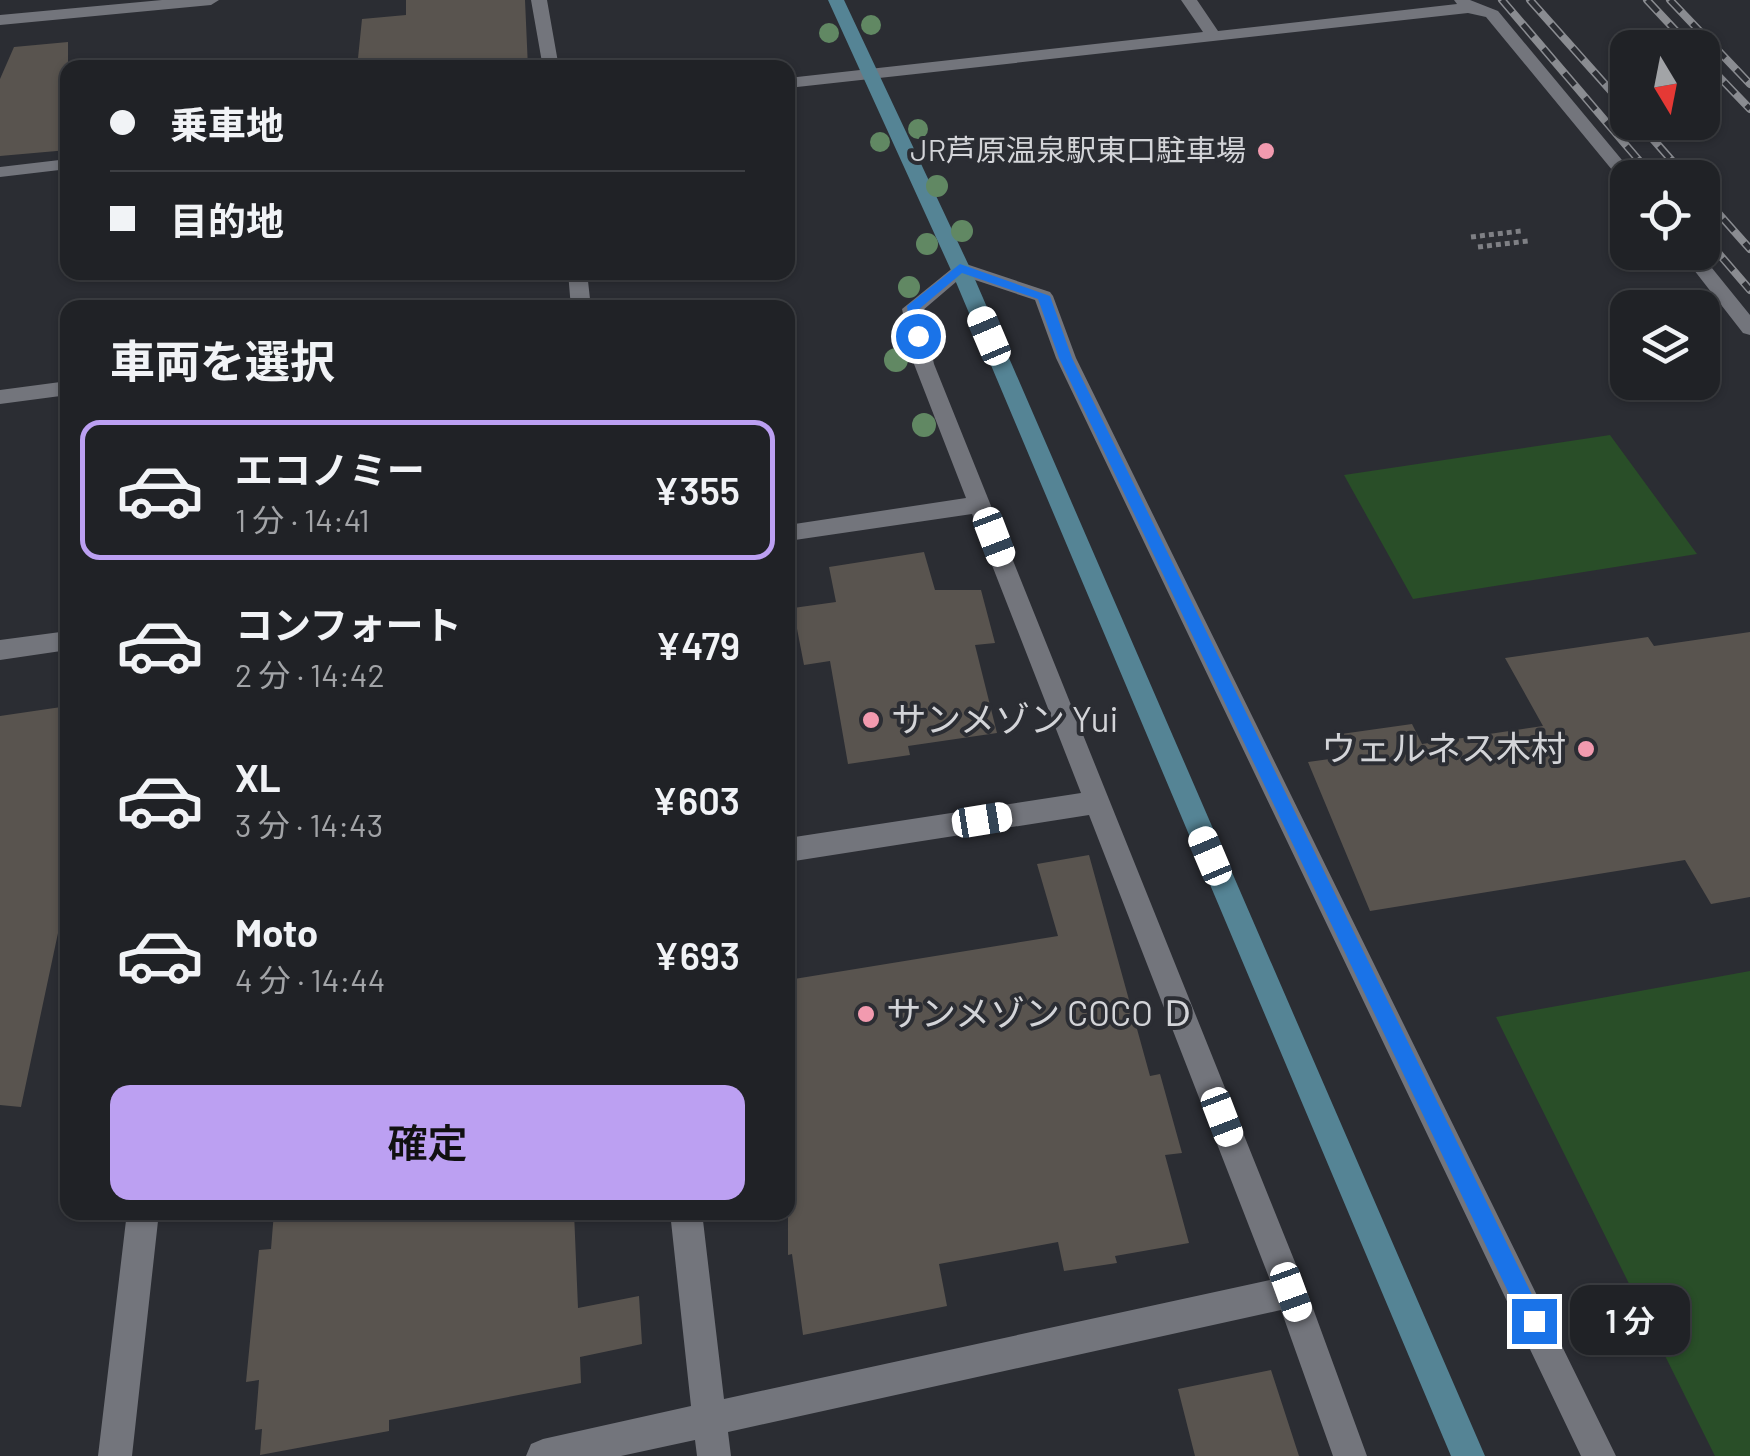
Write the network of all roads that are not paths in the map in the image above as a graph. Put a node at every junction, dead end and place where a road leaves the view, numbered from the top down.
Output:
1 (211, 0) edge
2 (538, 0) edge
3 (836, 0) edge
4 (1189, 0) edge
5 (1465, 4) edge
6 (0, 20) edge
7 (1214, 36) junction
8 (549, 60) edge
9 (872, 74) junction
10 (795, 82) edge
11 (1613, 160) edge
12 (60, 165) edge
13 (0, 172) edge
14 (960, 268) junction
15 (1703, 270) edge
16 (1750, 328) edge
17 (60, 389) edge
18 (0, 397) edge
19 (981, 504) junction
20 (795, 532) edge
21 (60, 641) edge
22 (0, 650) edge
23 (1098, 802) junction
24 (795, 849) edge
25 (141, 1220) edge
26 (687, 1220) edge
27 (1291, 1292) junction
28 (710, 1418) junction
29 (115, 1456) edge
30 (543, 1456) edge
31 (714, 1456) edge
32 (1350, 1456) edge
33 (1468, 1456) edge
34 (1599, 1456) edge

1 - 6 street
2 - 8 street
3 - 9 street
4 - 7 street
5 - 7 street
5 - 11 street
7 - 9 street
9 - 10 street
9 - 14 street
12 - 13 street
14 - 19 street
14 - 33 street
14 - 34 street
15 - 16 street
17 - 18 street
19 - 20 street
19 - 23 street
21 - 22 street
23 - 24 street
23 - 27 street
25 - 29 street
26 - 28 street
27 - 28 street
27 - 32 street
28 - 30 street
28 - 31 street

